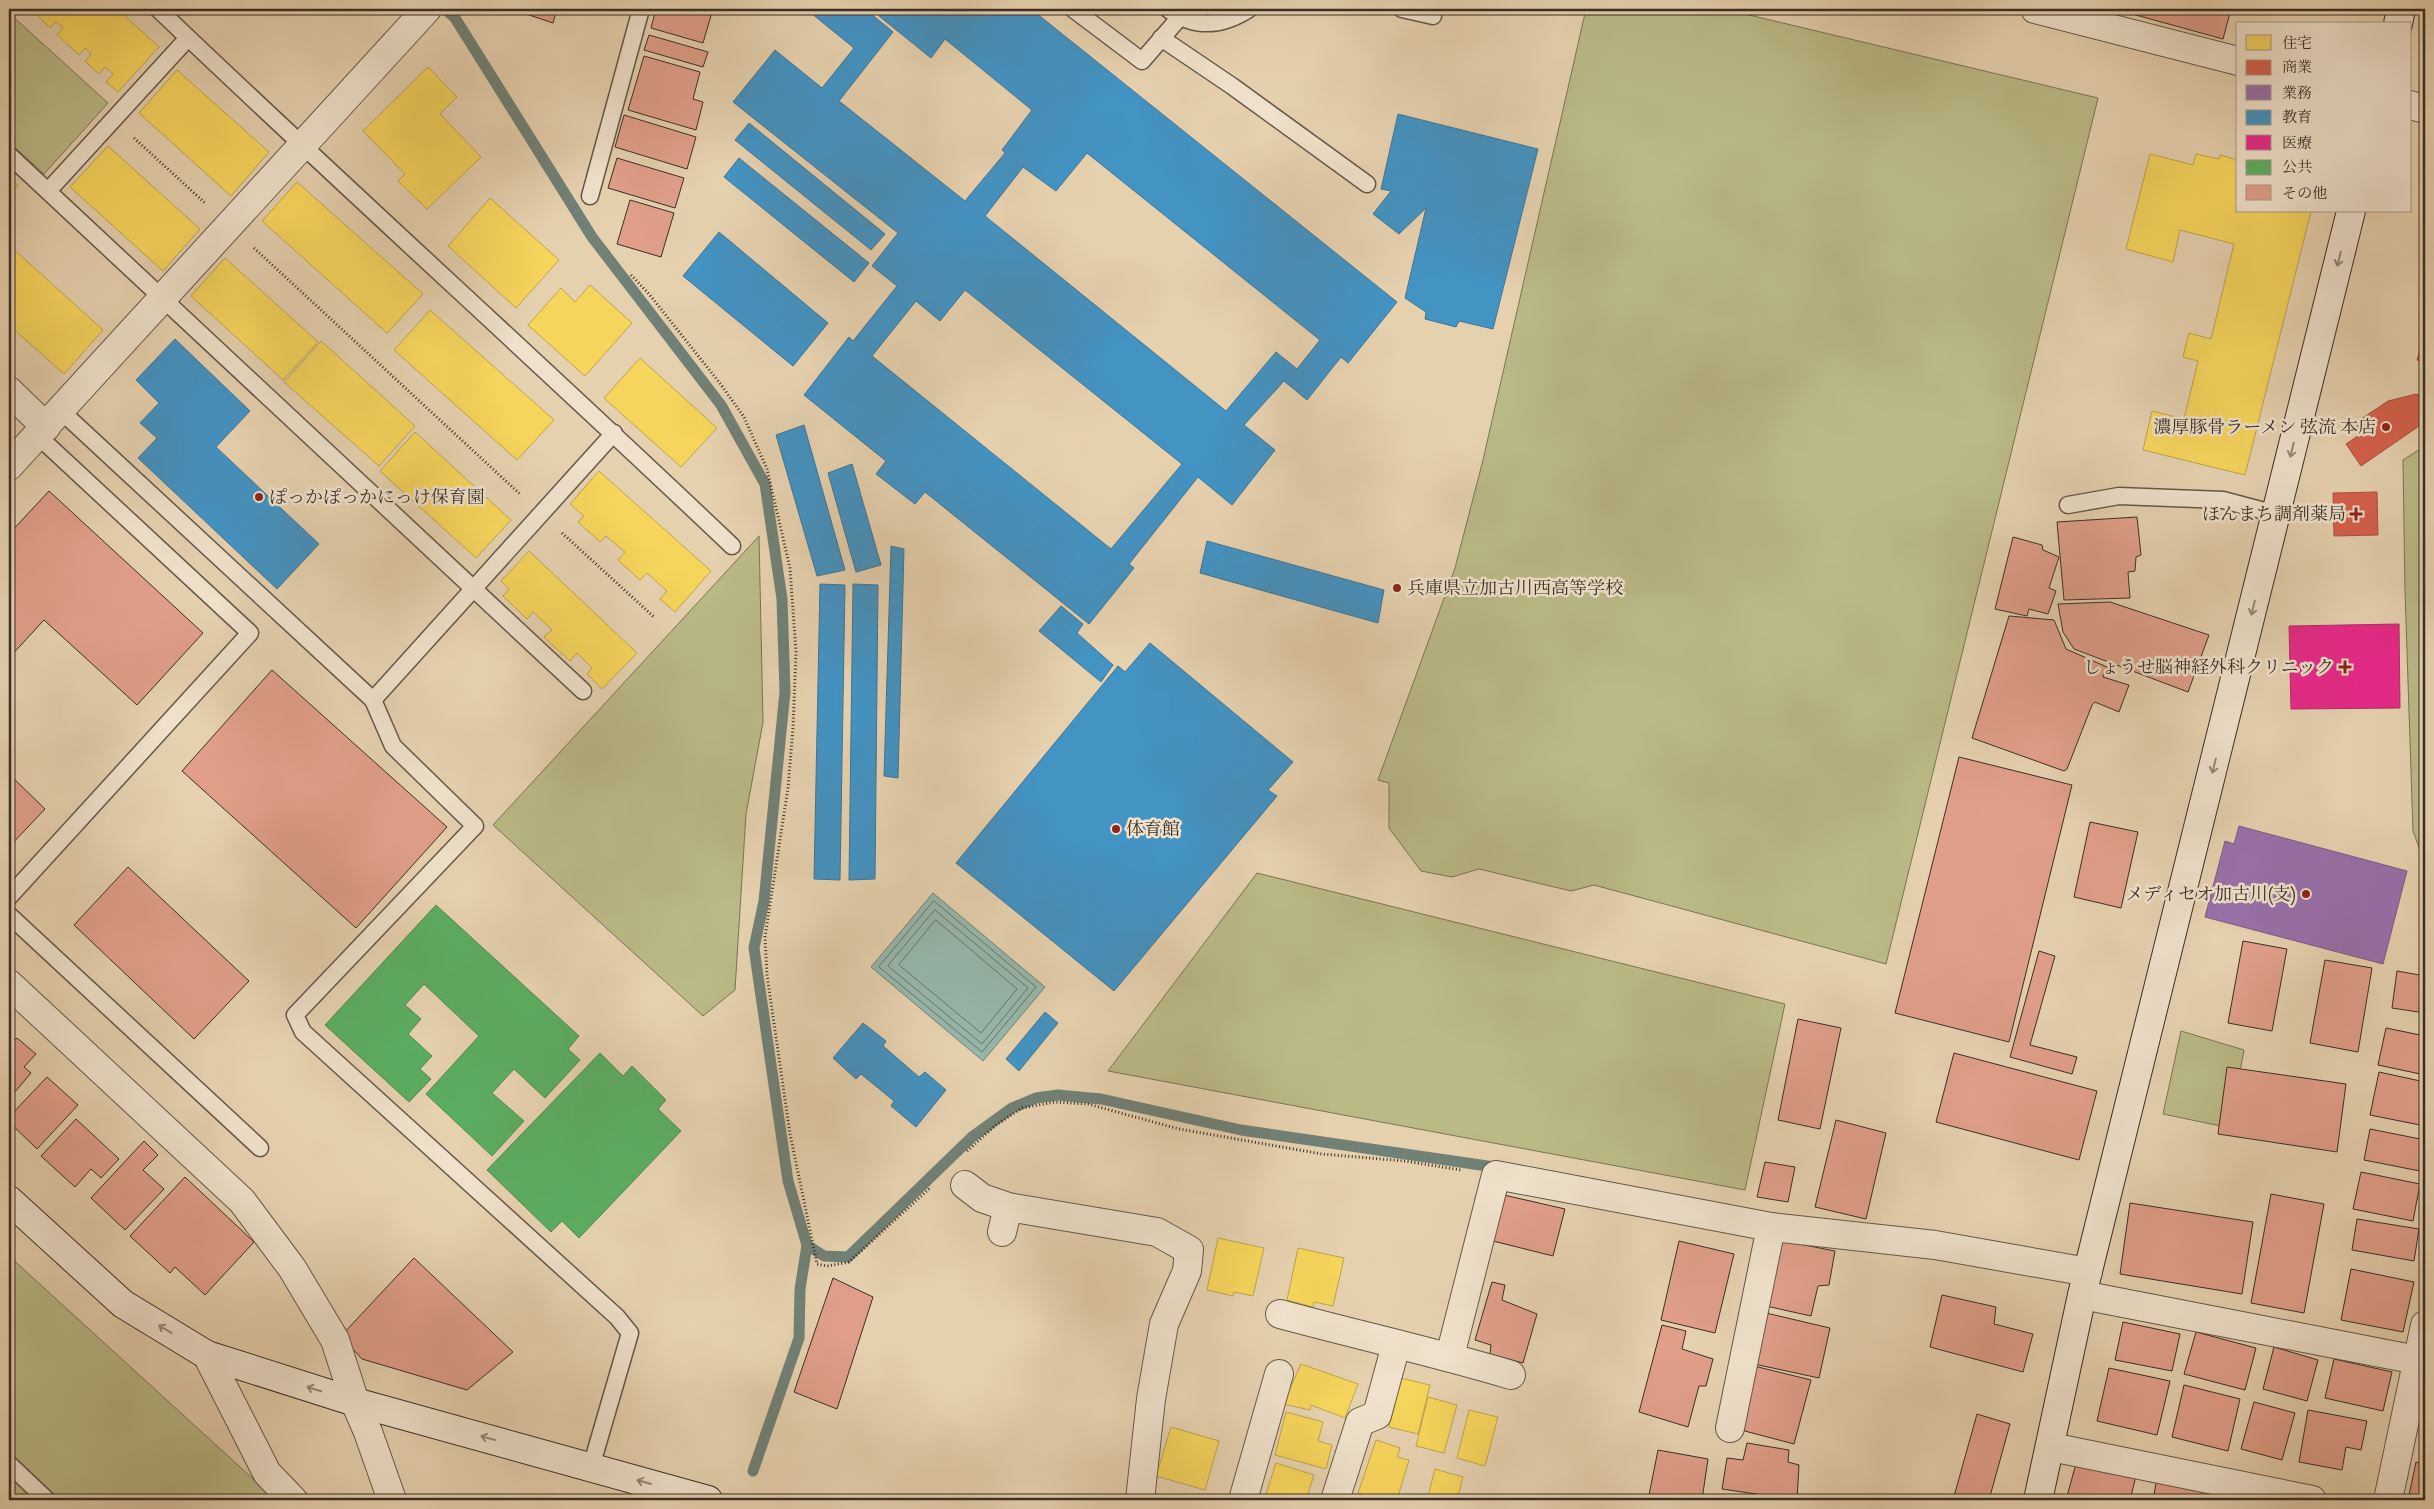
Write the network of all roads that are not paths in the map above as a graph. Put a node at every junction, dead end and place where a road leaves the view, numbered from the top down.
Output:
1 (158, 9) edge
2 (427, 9) edge
3 (641, 9) edge
4 (1073, 9) edge
5 (1249, 9) edge
6 (1402, 9) edge
7 (2035, 9) edge
8 (2401, 9) edge
9 (1174, 13) edge
10 (1433, 16) dead end
11 (2398, 22) edge
12 (188, 38) junction
13 (1161, 38) junction
14 (2236, 60) edge
15 (2412, 106) edge
16 (2425, 109) edge
17 (301, 146) junction
18 (9, 155) edge
19 (1367, 184) dead end
20 (48, 191) junction
21 (590, 196) dead end
22 (2351, 212) edge
23 (162, 299) junction
24 (9, 392) edge
25 (48, 424) junction
26 (614, 434) junction
27 (9, 466) edge
28 (2068, 505) dead end
29 (2276, 514) junction
30 (732, 546) dead end
31 (475, 588) junction
32 (583, 691) dead end
33 (373, 700) junction
34 (9, 897) edge
35 (9, 915) edge
36 (9, 984) edge
37 (260, 1148) dead end
38 (965, 1185) dead end
39 (9, 1200) edge
40 (1771, 1227) junction
41 (2085, 1283) junction
42 (1280, 1314) dead end
43 (2425, 1325) edge
44 (1396, 1345) junction
45 (207, 1355) junction
46 (1450, 1356) junction
47 (2417, 1360) junction
48 (1279, 1374) dead end
49 (1511, 1375) dead end
50 (355, 1402) junction
51 (1730, 1428) dead end
52 (2051, 1446) junction
53 (9, 1464) edge
54 (591, 1467) junction
55 (267, 1473) junction
56 (47, 1500) edge
57 (277, 1500) edge
58 (293, 1500) edge
59 (392, 1500) edge
60 (708, 1500) edge
61 (1140, 1500) edge
62 (1243, 1500) edge
63 (1335, 1500) edge
64 (2038, 1500) edge
65 (2312, 1500) edge
66 (2388, 1500) edge

1 - 12 lane
2 - 17 street
3 - 21 lane
4 - 13 lane
5 - 9 lane
6 - 10 lane
7 - 14 street
8 - 11 street
9 - 13 lane
12 - 17 lane
12 - 20 lane
13 - 19 lane
15 - 16 street
17 - 23 street
17 - 26 lane
18 - 20 lane
20 - 23 lane
22 -> 29 street
23 - 25 street
23 - 31 lane
24 - 25 street
25 - 27 street
25 - 33 lane
25 - 34 lane
26 - 30 lane
26 - 31 lane
28 - 29 lane
29 -> 41 street
31 - 32 lane
31 - 33 lane
33 - 54 lane
35 - 37 lane
36 - 50 street
38 - 61 street
45 -> 39 street
40 - 41 street
40 - 46 street
40 - 51 street
41 - 47 street
41 - 52 street
42 - 44 street
43 - 47 street
44 - 46 street
44 - 63 street
50 -> 45 street
45 - 55 street
46 - 49 street
47 - 66 street
48 - 62 street
54 -> 50 street
50 - 59 street
52 - 64 street
52 - 65 street
53 - 56 lane
60 -> 54 street
55 - 57 lane
55 - 58 street

